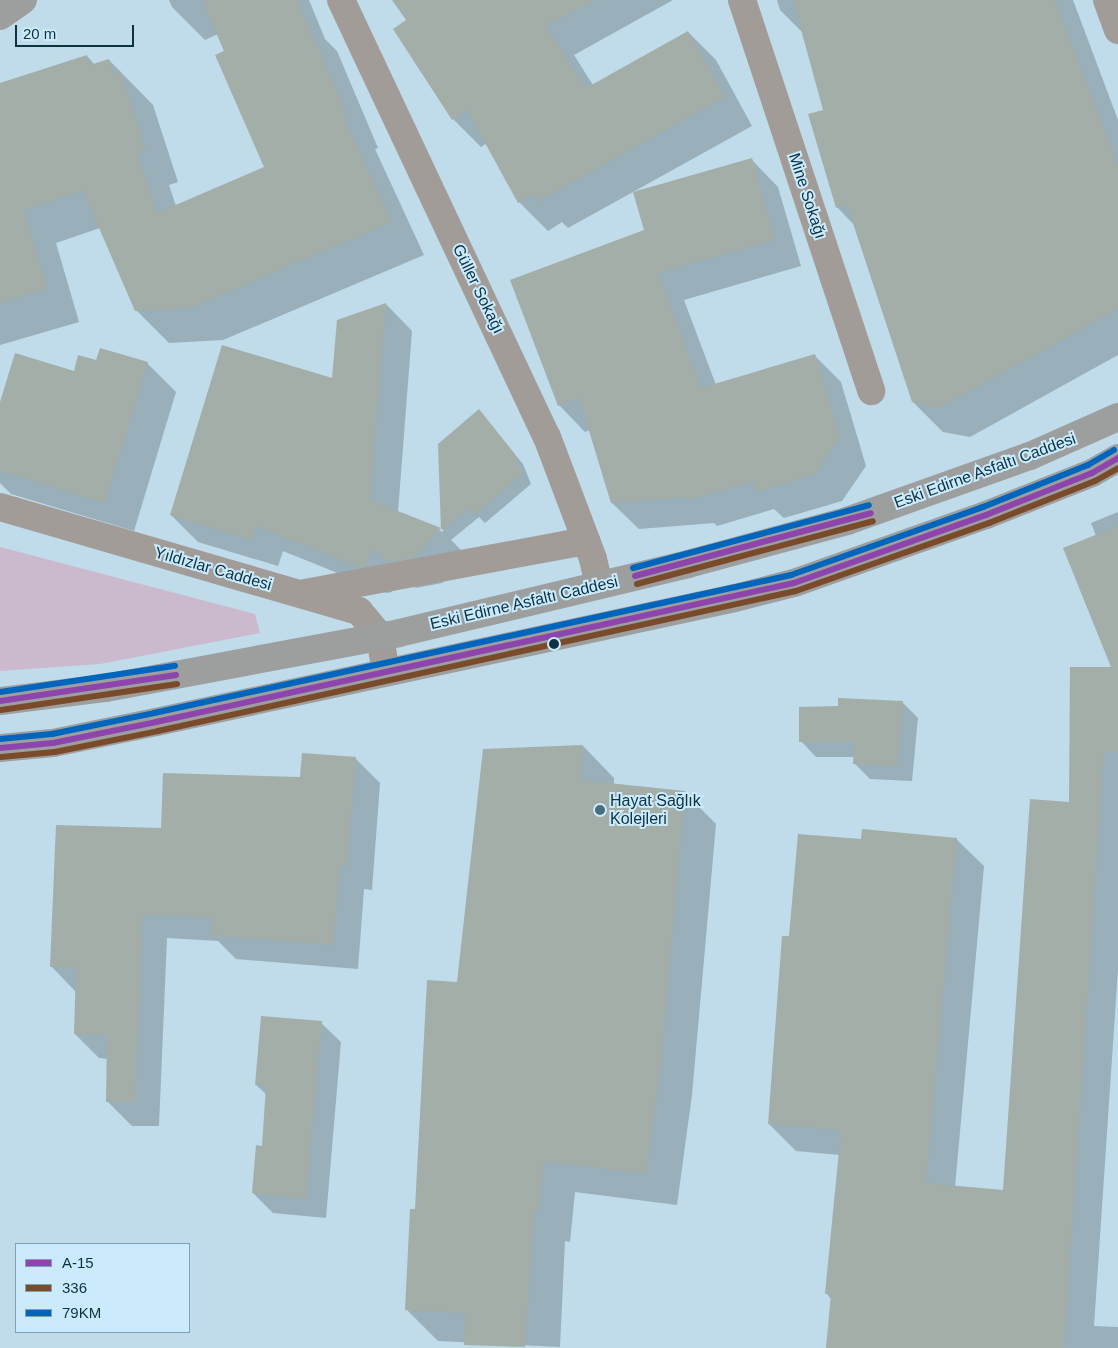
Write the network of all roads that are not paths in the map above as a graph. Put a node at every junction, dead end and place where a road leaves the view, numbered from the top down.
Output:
1 (23, 0) edge
2 (341, 0) edge
3 (742, 0) edge
4 (1106, 0) edge
5 (0, 16) edge
6 (1118, 30) edge
7 (871, 391) dead end
8 (1118, 417) edge
9 (1118, 458) edge
10 (0, 507) edge
11 (586, 540) junction
12 (599, 585) junction
13 (300, 594) junction
14 (606, 626) junction
15 (380, 636) junction
16 (386, 672) junction
17 (0, 701) edge
18 (0, 748) edge

1 - 5 main road
2 - 11 street, Güller Sokağı
3 - 7 street, Mine Sokağı
4 - 6 street
8 - 12 main road, Eski Edirne Asfaltı Caddesi
9 - 14 main road
10 - 13 street, Yıldızlar Caddesi
11 - 12 street, Güller Sokağı
11 - 13 street
12 - 14 main road
12 - 15 main road, Eski Edirne Asfaltı Caddesi
13 - 15 street, Yıldızlar Caddesi
14 - 16 main road
15 - 16 street
15 - 17 main road, Eski Edirne Asfaltı Caddesi
16 - 18 main road

